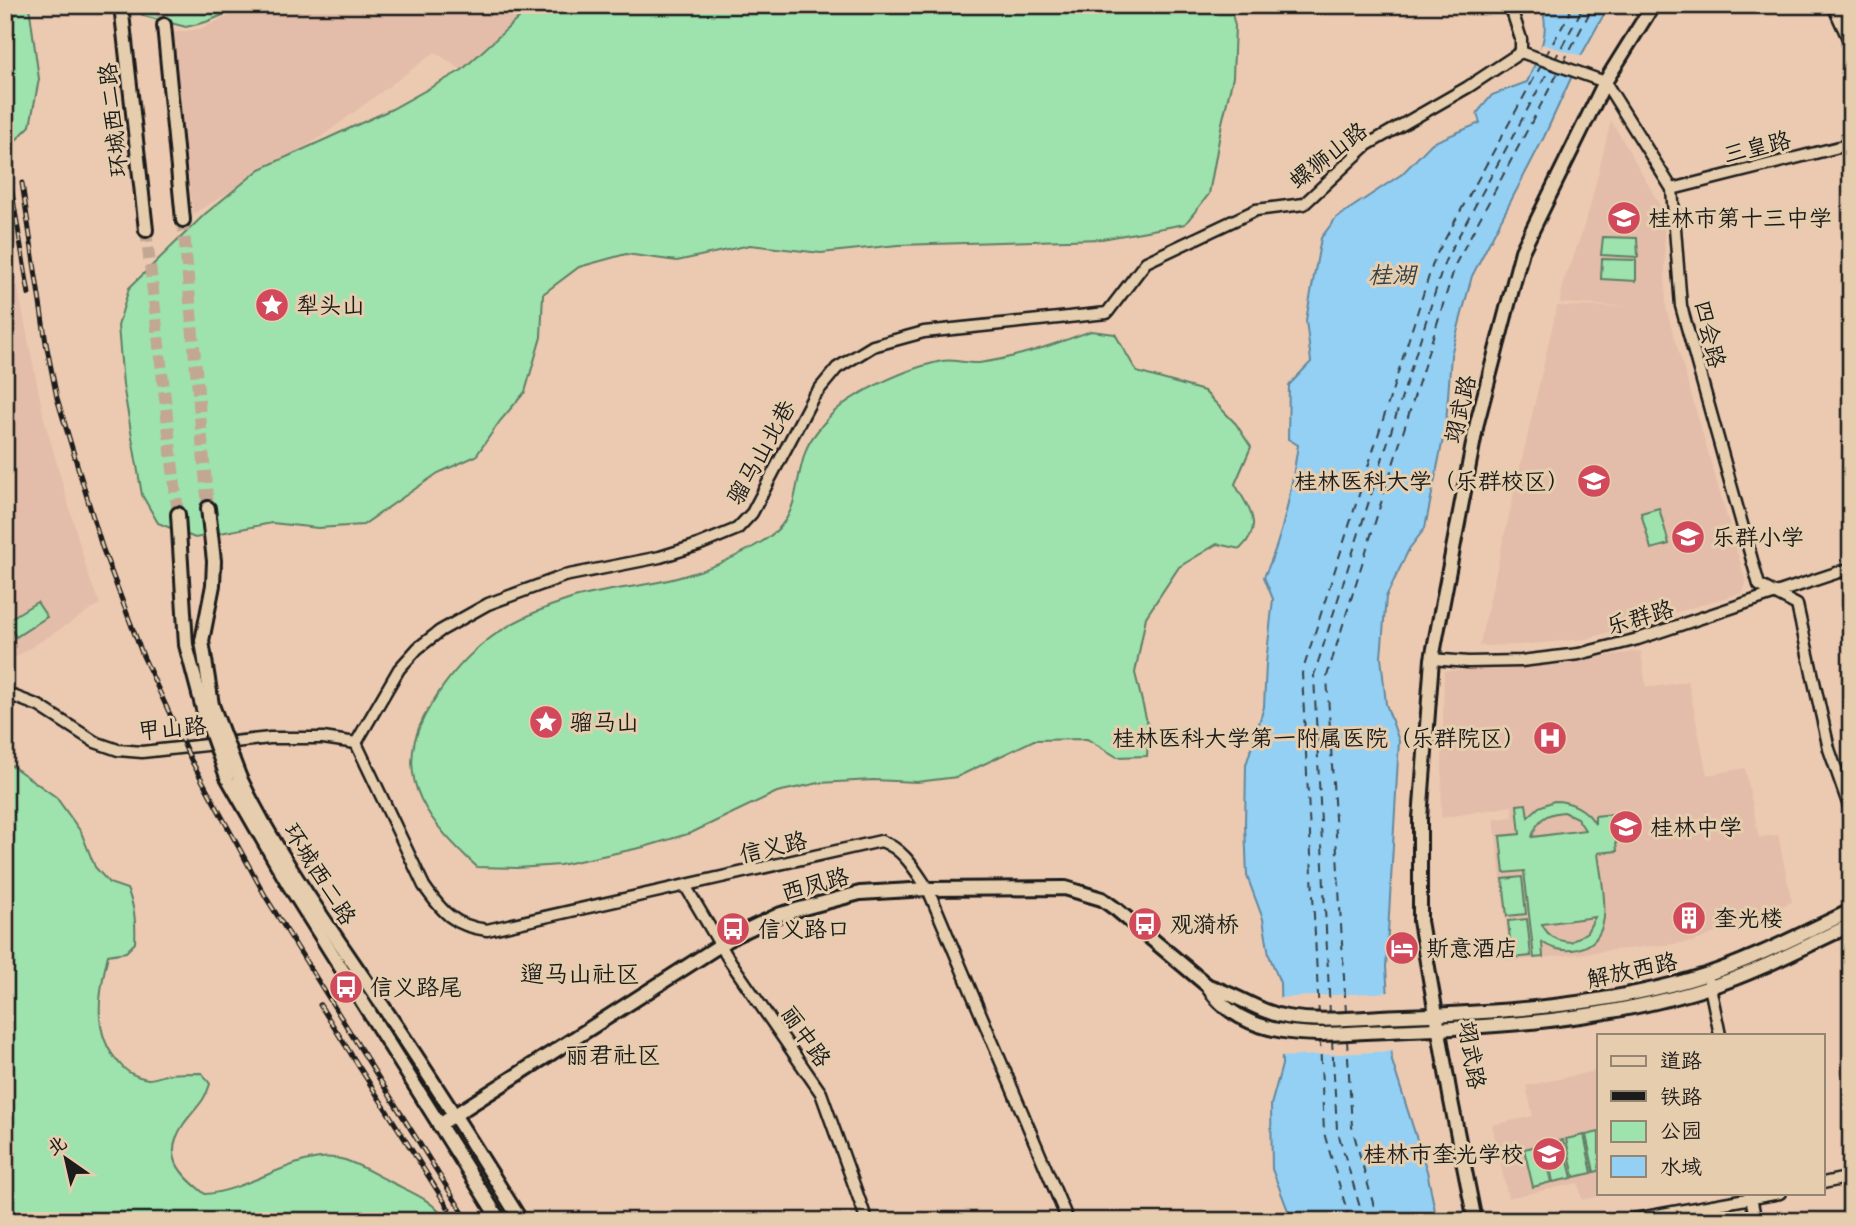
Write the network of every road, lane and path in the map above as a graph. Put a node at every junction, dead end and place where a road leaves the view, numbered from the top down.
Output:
1 (121, 5) edge
2 (1510, 5) edge
3 (1653, 5) edge
4 (1835, 5) edge
5 (164, 25) tunnel mouth
6 (1851, 40) edge
7 (1521, 52) junction
8 (1605, 82) junction
9 (1851, 144) edge
10 (1672, 188) junction
11 (183, 220) tunnel mouth
12 (146, 230) tunnel mouth
13 (1146, 262) joint
14 (208, 508) tunnel mouth
15 (178, 514) tunnel mouth
16 (1851, 568) edge
17 (1777, 594) junction
18 (1432, 659) junction
19 (5, 693) edge
20 (208, 707) junction
21 (356, 743) junction
22 (233, 776) junction
23 (1851, 812) edge
24 (686, 887) junction
25 (929, 889) junction
26 (1851, 911) edge
27 (1851, 925) edge
28 (720, 946) junction
29 (1709, 981) junction
30 (1208, 986) junction
31 (1408, 1015) joint
32 (1441, 1022) junction
33 (1409, 1030) joint
34 (1720, 1034) edge
35 (456, 1116) junction
36 (439, 1125) junction
37 (1851, 1177) edge
38 (1825, 1184) edge
39 (1770, 1194) edge
40 (1750, 1196) edge
41 (500, 1221) edge
42 (522, 1221) edge
43 (867, 1221) edge
44 (1068, 1221) edge
45 (1475, 1221) edge
46 (1483, 1221) edge
47 (1623, 1221) edge
48 (1756, 1221) edge

1 - 12 main road, 环城西二路
2 - 7 street
3 - 8 main road, 翊武路
4 - 6 highway
5 - 11 main road
7 - 8 street
7 - 13 street, 螺狮山路
8 - 10 street, 四会路
8 - 18 main road, 翊武路
9 - 10 street, 三皇路
10 - 17 street, 四会路
13 - 21 street, 骝马山北巷
14 - 20 main road, 环城西二路
15 - 20 main road, 环城西二路
16 - 17 street, 乐群路
17 - 18 street, 乐群路
17 - 23 street, 四会路
18 - 32 main road, 翊武路
19 - 21 street, 甲山路
20 - 22 main road, 环城西二路, bridge
21 - 24 street, 信义路
22 - 35 main road, 环城西二路
22 - 36 main road, 环城西二路
24 - 25 street, 信义路
24 - 28 street, 丽中路
25 - 28 main road, 西凤路
25 - 30 main road, 西凤路
25 - 44 street, 信义路
26 - 29 main road, 解放西路
27 - 29 main road, 解放西路
28 - 35 main road, 西凤路
28 - 43 street, 丽中路
29 - 32 main road, 解放西路
29 - 34 street
30 - 31 main road, 西凤路
30 - 33 main road, 西凤路
31 - 32 main road, 解放西路
32 - 33 main road, 解放西路
32 - 45 main road, 翊武路
32 - 46 main road, 翊武路
35 - 36 main road, 西凤路
35 - 42 main road, 环城西二路
36 - 41 main road, 环城西二路
37 - 38 street
39 - 40 street
40 - 47 street
40 - 48 street

